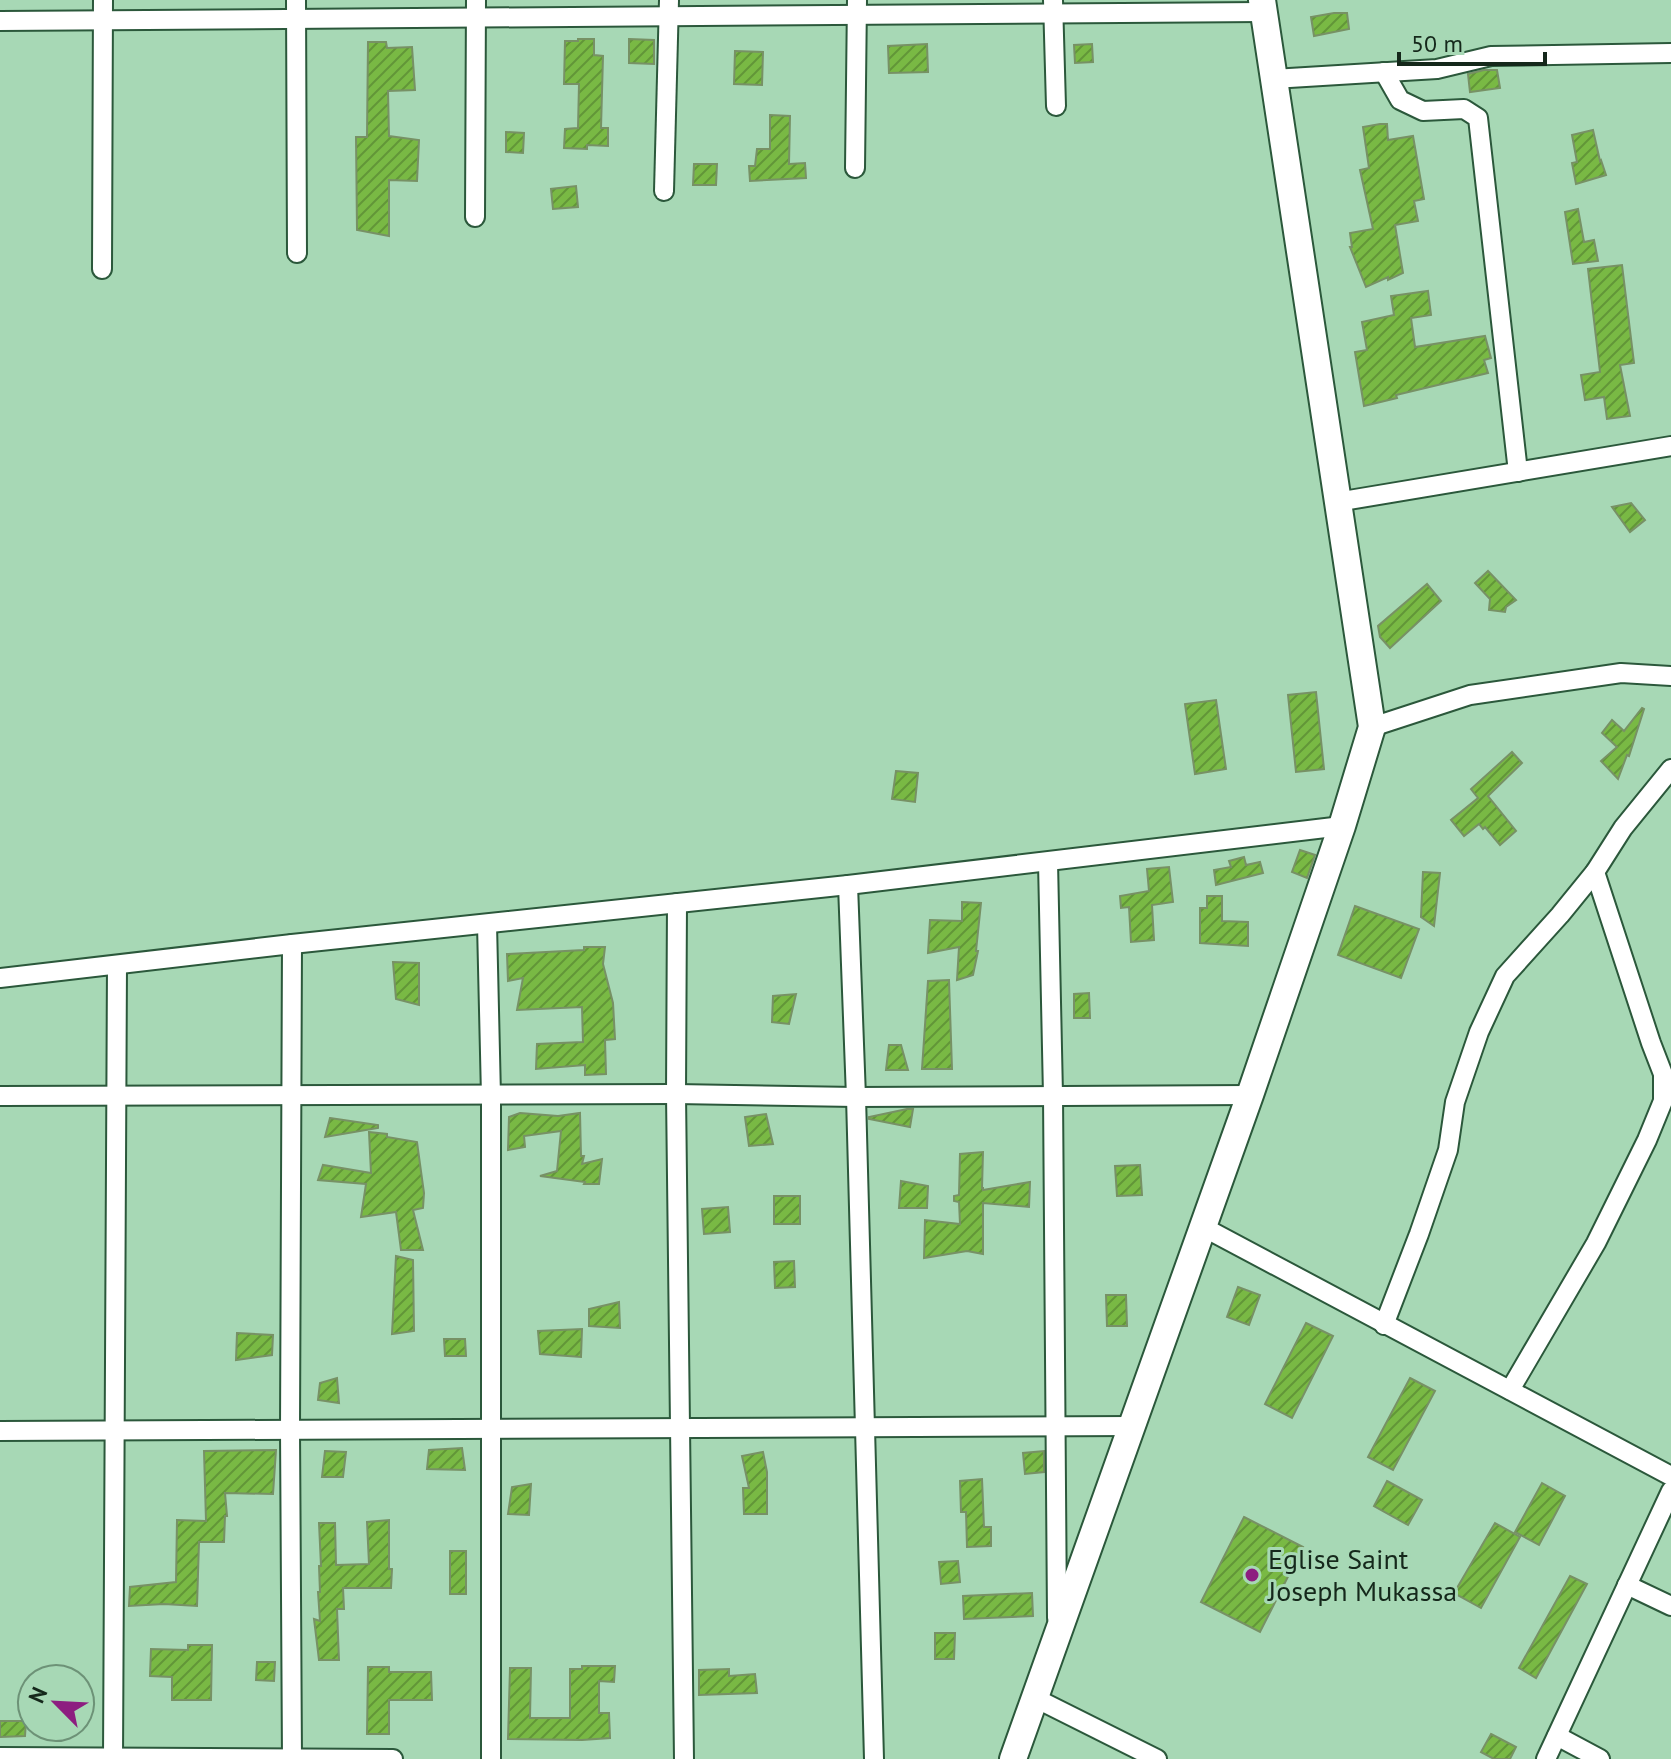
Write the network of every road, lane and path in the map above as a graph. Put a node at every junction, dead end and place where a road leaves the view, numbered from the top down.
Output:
1 (103, 0) edge
2 (1053, 6) edge
3 (1262, 6) edge
4 (857, 7) edge
5 (669, 8) edge
6 (296, 9) edge
7 (476, 9) edge
8 (103, 20) junction
9 (0, 21) edge
10 (1671, 53) edge
11 (1384, 72) junction
12 (1273, 79) junction
13 (1056, 106) dead end
14 (855, 168) dead end
15 (664, 191) dead end
16 (475, 217) dead end
17 (297, 253) dead end
18 (102, 269) dead end
19 (1671, 446) edge
20 (1518, 472) junction
21 (1337, 502) junction
22 (1671, 676) edge
23 (1372, 727) junction
24 (1671, 769) edge
25 (1342, 826) junction
26 (1048, 862) junction
27 (1595, 872) junction
28 (848, 885) junction
29 (677, 903) junction
30 (487, 924) junction
31 (292, 944) junction
32 (117, 965) junction
33 (0, 978) edge
34 (676, 1094) junction
35 (1053, 1095) junction
36 (1250, 1095) junction
37 (0, 1096) edge
38 (115, 1096) junction
39 (291, 1096) junction
40 (491, 1096) junction
41 (856, 1097) junction
42 (1203, 1227) junction
43 (1384, 1325) junction
44 (1510, 1390) junction
45 (1056, 1426) junction
46 (1133, 1426) junction
47 (680, 1428) junction
48 (865, 1428) junction
49 (490, 1429) junction
50 (290, 1430) junction
51 (0, 1431) edge
52 (115, 1431) junction
53 (1671, 1476) edge
54 (1671, 1491) edge
55 (1627, 1585) junction
56 (1671, 1606) edge
57 (1058, 1637) junction
58 (1035, 1698) junction
59 (1557, 1736) junction
60 (0, 1757) edge
61 (113, 1758) edge
62 (292, 1759) edge
63 (393, 1759) edge
64 (491, 1759) edge
65 (684, 1759) edge
66 (874, 1759) edge
67 (1013, 1759) edge
68 (1157, 1759) edge
69 (1546, 1759) edge
70 (1600, 1759) edge

1 - 8 street
2 - 3 street
2 - 4 street
2 - 13 street
3 - 12 street
4 - 5 street
4 - 14 street
5 - 7 street
5 - 15 street
6 - 7 street
6 - 8 street
6 - 17 street
7 - 16 street
8 - 9 street
8 - 18 street
10 - 11 street
11 - 12 street
11 - 20 street
12 - 21 street
19 - 20 street
20 - 21 street
21 - 23 street
22 - 23 street
23 - 25 street
24 - 27 street
25 - 26 street
25 - 36 street
26 - 28 street
26 - 35 street
27 - 43 street
27 - 44 street
28 - 29 street
28 - 41 street
29 - 30 street
29 - 34 street
30 - 31 street
30 - 40 street
31 - 32 street
31 - 39 street
32 - 33 street
32 - 38 street
34 - 40 street
34 - 41 street
34 - 47 street
35 - 36 street
35 - 41 street
35 - 45 street
36 - 42 street
37 - 38 street
38 - 39 street
38 - 52 street
39 - 40 street
39 - 50 street
40 - 49 street
41 - 48 street
42 - 43 street
42 - 46 street
43 - 44 street
44 - 53 street
45 - 46 street
45 - 48 street
45 - 57 street
46 - 57 street
47 - 48 street
47 - 49 street
47 - 65 street
48 - 66 street
49 - 50 street
49 - 64 street
50 - 52 street
50 - 62 street
51 - 52 street
52 - 61 street
54 - 55 street
55 - 56 street
55 - 59 street
57 - 58 street
58 - 67 street
58 - 68 street
59 - 69 street
59 - 70 street
60 - 61 street
61 - 62 street
62 - 63 street

